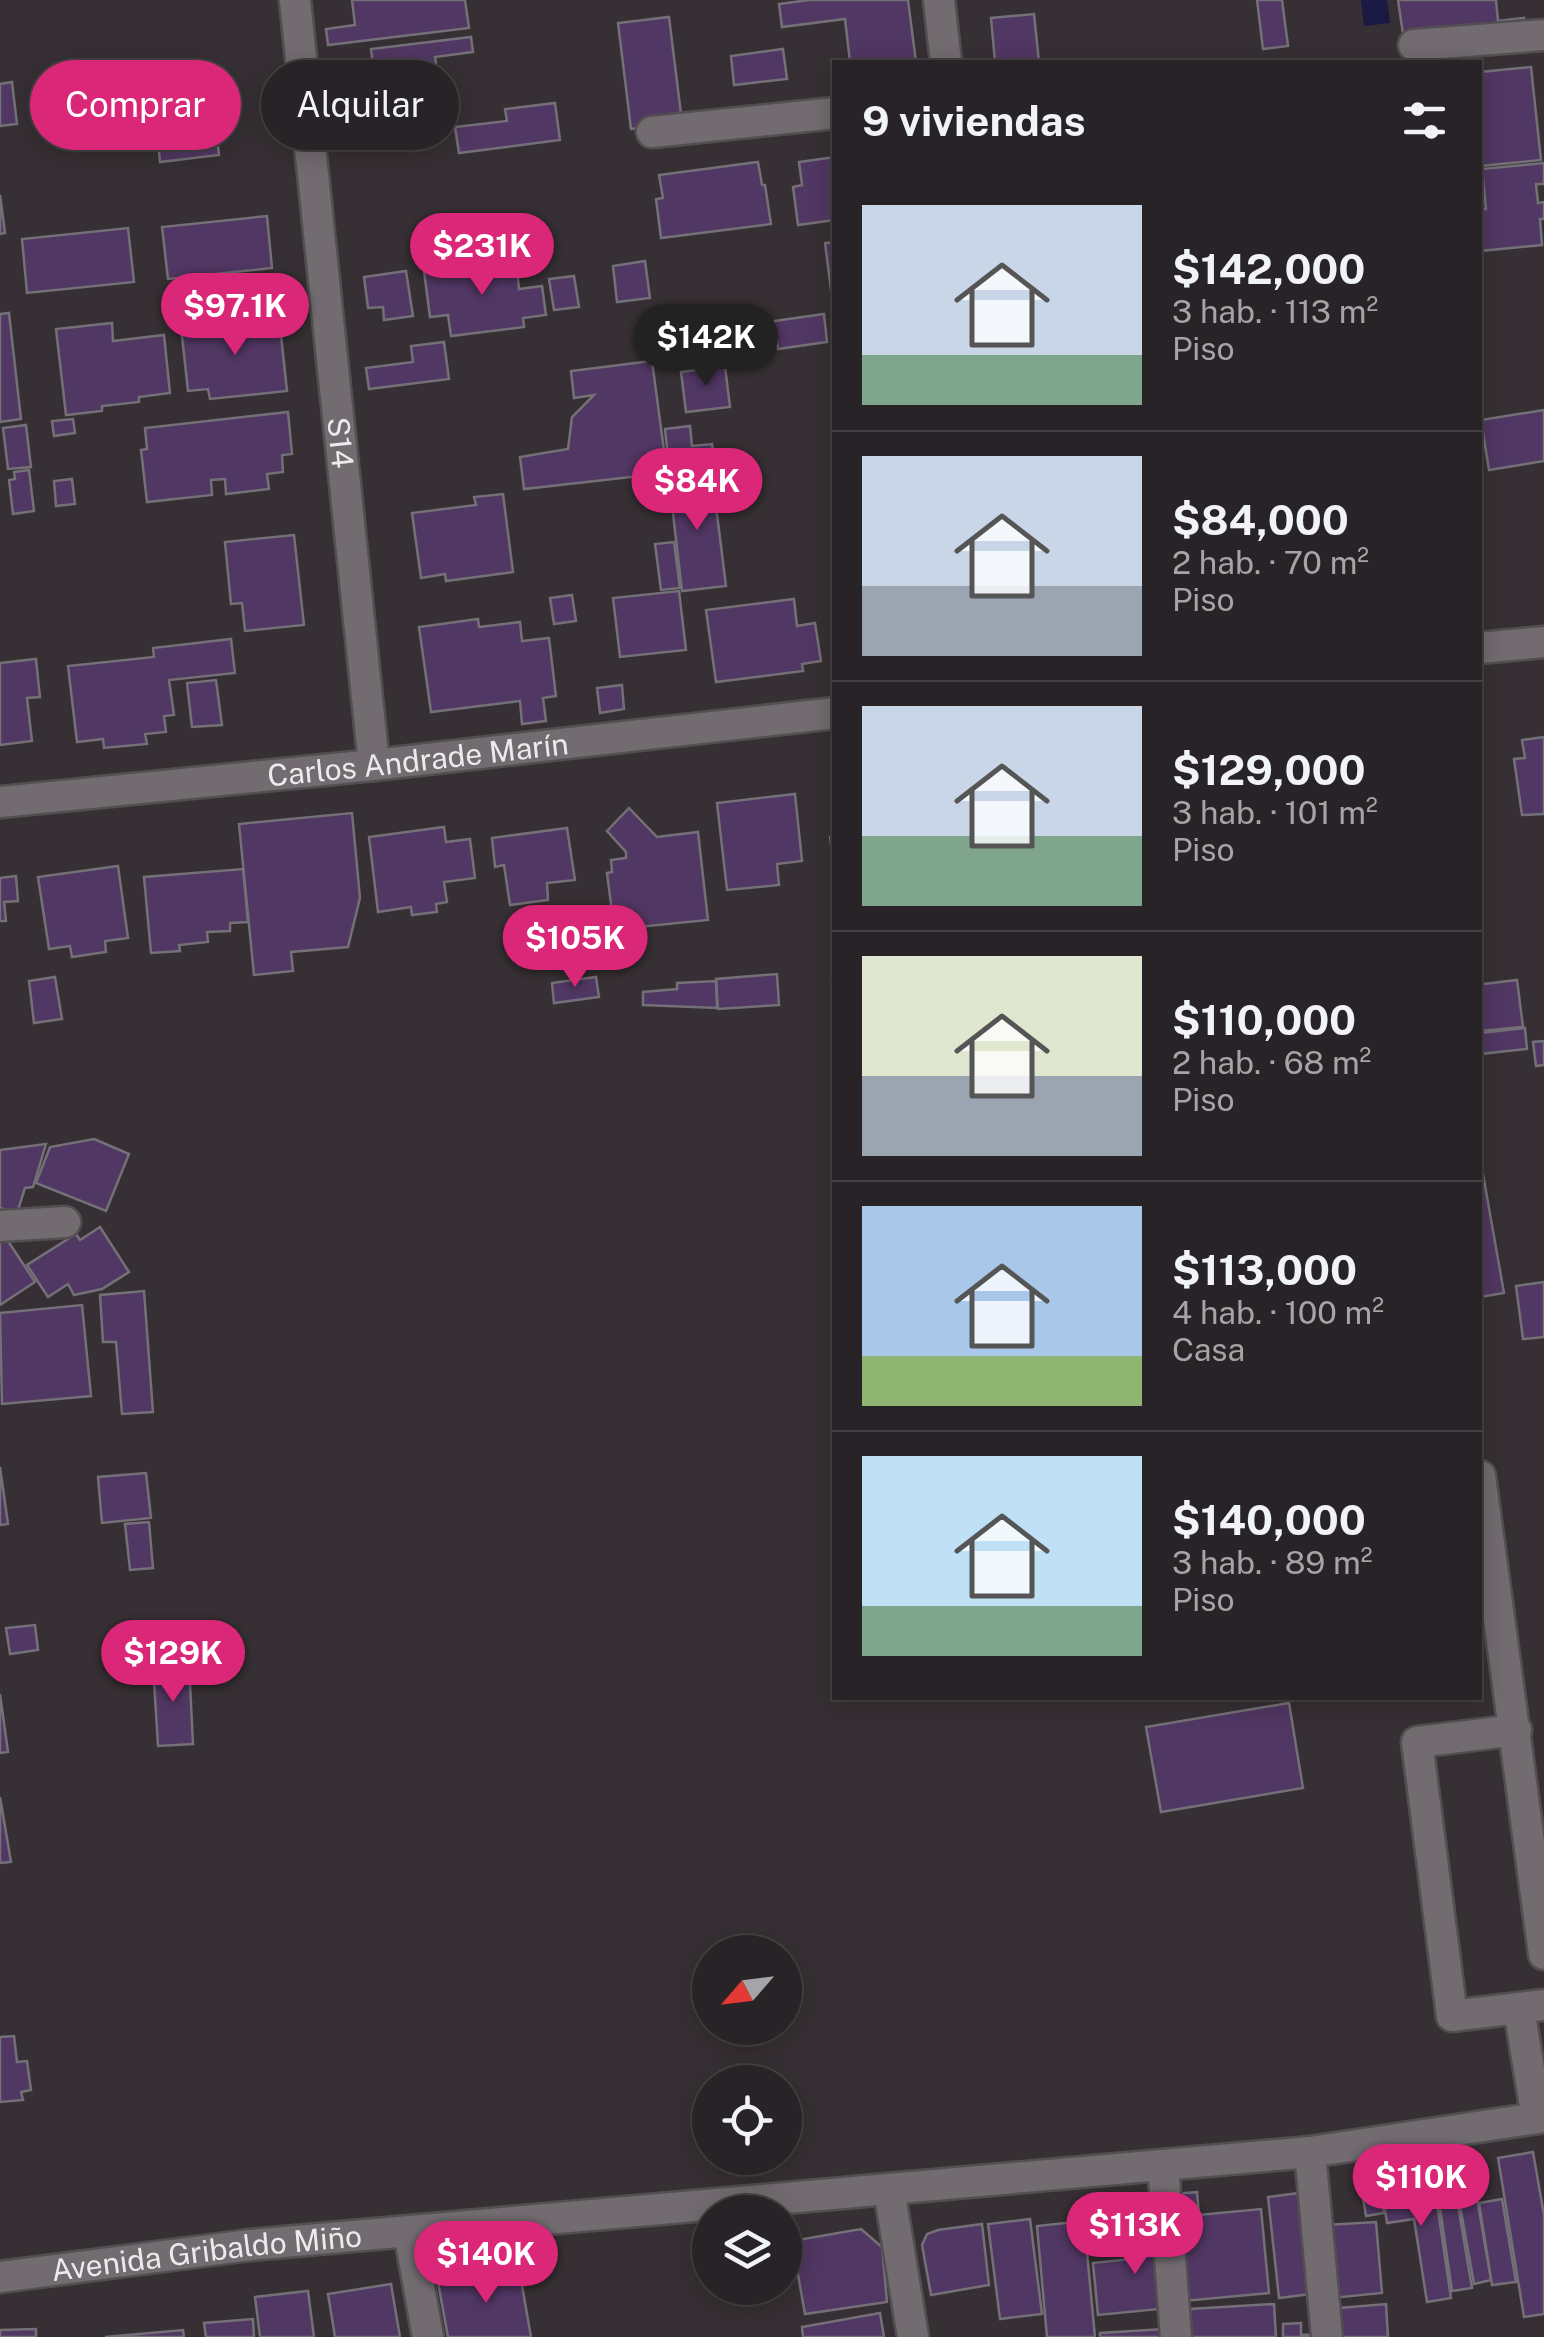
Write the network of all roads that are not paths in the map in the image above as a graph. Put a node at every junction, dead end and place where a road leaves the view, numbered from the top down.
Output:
1 (295, 0) edge
2 (939, 0) edge
3 (1544, 35) edge
4 (1414, 45) dead end
5 (946, 60) edge
6 (832, 113) edge
7 (652, 132) dead end
8 (1544, 642) edge
9 (1482, 648) edge
10 (832, 713) edge
11 (374, 765) junction
12 (0, 802) edge
13 (65, 1222) dead end
14 (0, 1226) edge
15 (1482, 1490) edge
16 (1516, 1730) junction
17 (1544, 1954) edge
18 (1531, 2007) edge
19 (1541, 2118) edge
20 (1310, 2152) junction
21 (1163, 2165) junction
22 (888, 2189) junction
23 (409, 2232) junction
24 (0, 2277) edge
25 (428, 2337) edge
26 (913, 2337) edge
27 (1176, 2337) edge
28 (1327, 2337) edge

1 - 11 street, S14
2 - 5 street
3 - 4 street
6 - 7 street
8 - 9 street
10 - 11 street, Carlos Andrade Marín
11 - 12 street, Carlos Andrade Marín
13 - 14 street
15 - 16 street
16 - 17 street
16 - 18 street
18 - 19 street
19 - 20 street, Avenida Gribaldo Miño
20 - 21 street, Avenida Gribaldo Miño
20 - 28 street
21 - 22 street, Avenida Gribaldo Miño
21 - 27 street
22 - 23 street, Avenida Gribaldo Miño
22 - 26 street
23 - 24 street, Avenida Gribaldo Miño
23 - 25 street

